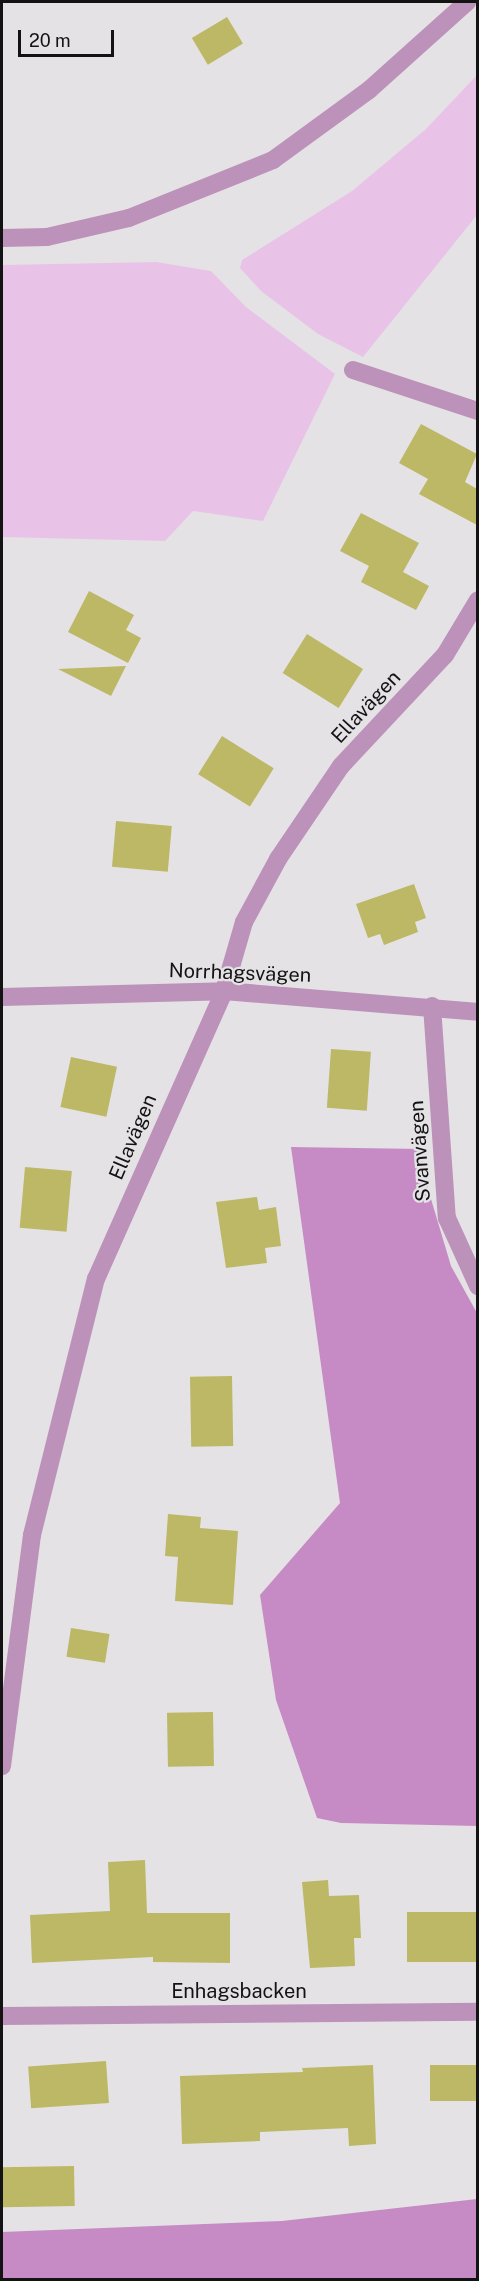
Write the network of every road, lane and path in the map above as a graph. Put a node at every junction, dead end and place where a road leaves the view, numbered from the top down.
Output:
1 (467, 2) edge
2 (2, 238) edge
3 (353, 370) dead end
4 (477, 411) edge
5 (477, 600) edge
6 (224, 992) junction
7 (2, 997) edge
8 (432, 1006) junction
9 (477, 1012) edge
10 (477, 1286) edge
11 (2, 1766) edge
12 (477, 2012) edge
13 (2, 2016) edge

1 - 2 street
3 - 4 street
5 - 6 street, Ellavägen
6 - 7 street, Norrhagsvägen
6 - 8 street, Norrhagsvägen
6 - 11 street, Ellavägen
8 - 9 street, Norrhagsvägen
8 - 10 street, Svanvägen
12 - 13 street, Enhagsbacken

